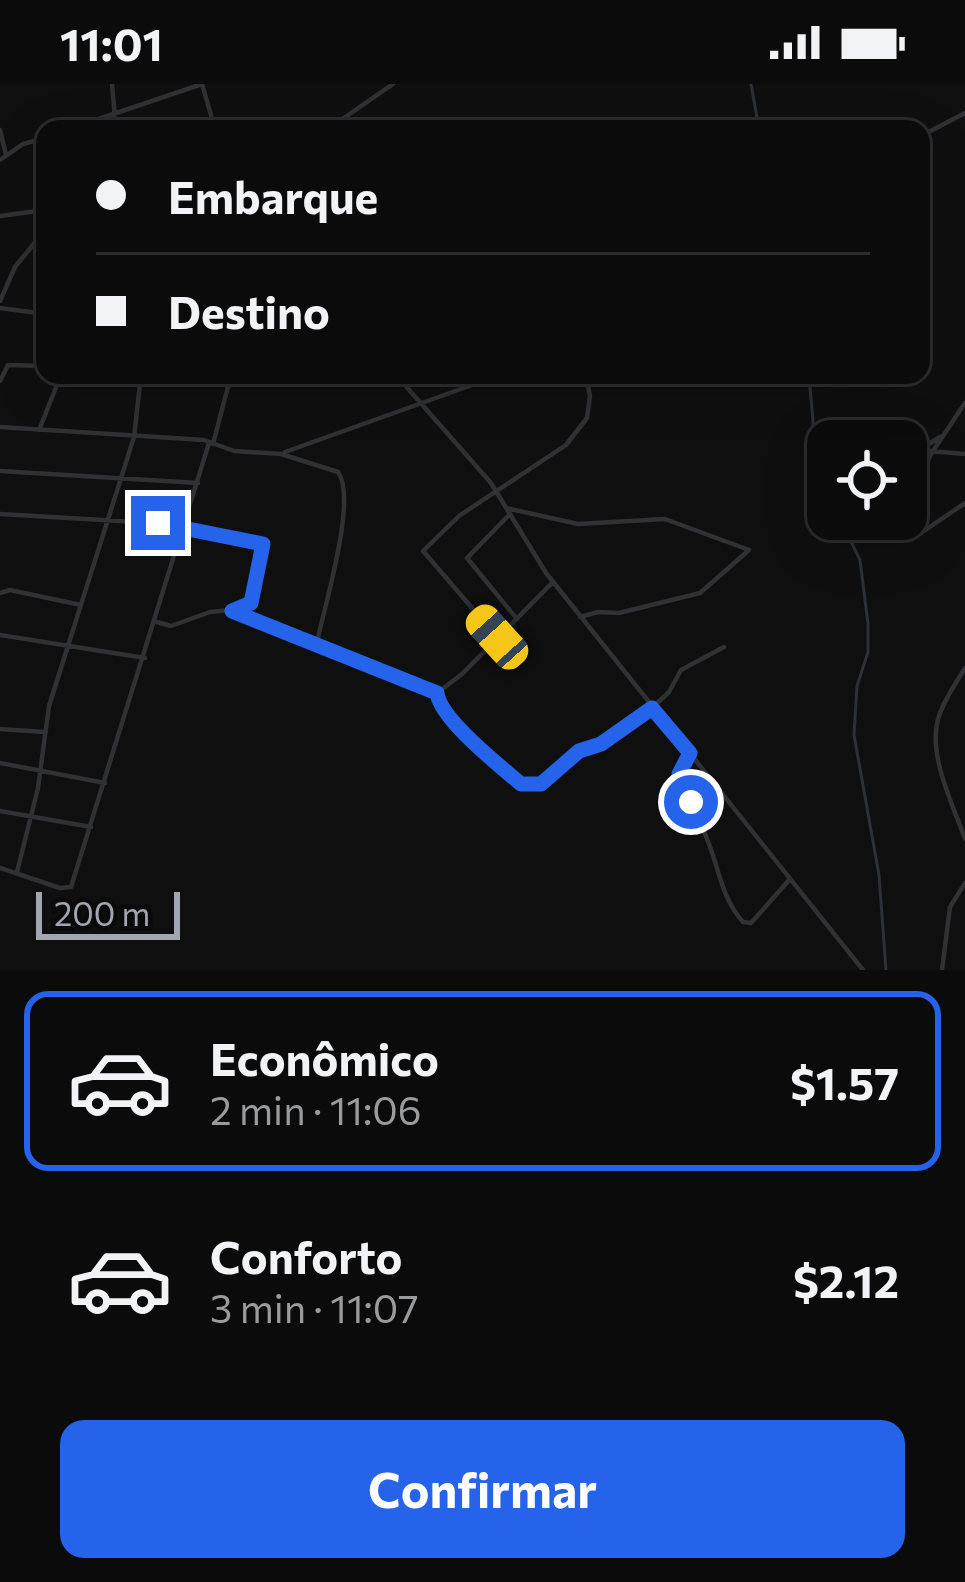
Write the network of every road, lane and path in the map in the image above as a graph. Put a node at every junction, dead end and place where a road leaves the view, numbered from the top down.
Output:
1 (112, 84) edge
2 (202, 84) edge
3 (393, 84) edge
4 (965, 113) edge
5 (114, 114) junction
6 (96, 120) edge
7 (115, 120) edge
8 (212, 120) edge
9 (341, 120) edge
10 (0, 130) edge
11 (930, 131) edge
12 (36, 142) edge
13 (3, 157) edge
14 (36, 211) edge
15 (0, 216) edge
16 (36, 243) edge
17 (0, 305) edge
18 (36, 312) edge
19 (36, 366) edge
20 (0, 381) edge
21 (57, 384) edge
22 (140, 384) edge
23 (228, 384) edge
24 (403, 384) edge
25 (474, 384) edge
26 (587, 384) edge
27 (419, 403) junction
28 (965, 403) edge
29 (0, 427) edge
30 (39, 430) junction
31 (941, 436) junction
32 (134, 437) junction
33 (209, 442) junction
34 (281, 454) junction
35 (931, 454) junction
36 (965, 454) edge
37 (927, 462) edge
38 (0, 471) edge
39 (119, 478) junction
40 (199, 483) junction
41 (498, 493) junction
42 (965, 503) edge
43 (520, 511) junction
44 (508, 512) junction
45 (0, 514) edge
46 (107, 521) junction
47 (515, 523) junction
48 (186, 526) junction
49 (927, 529) edge
50 (553, 582) junction
51 (0, 593) edge
52 (81, 605) junction
53 (232, 611) junction
54 (580, 617) junction
55 (517, 619) junction
56 (155, 622) junction
57 (0, 635) edge
58 (497, 637) junction
59 (67, 644) junction
60 (316, 646) junction
61 (724, 647) dead end
62 (145, 658) junction
63 (965, 668) edge
64 (437, 693) junction
65 (652, 708) junction
66 (0, 729) edge
67 (44, 732) junction
68 (690, 753) junction
69 (0, 763) edge
70 (39, 771) junction
71 (105, 783) junction
72 (0, 811) edge
73 (30, 815) junction
74 (91, 826) junction
75 (965, 839) edge
76 (0, 868) edge
77 (17, 872) junction
78 (790, 879) junction
79 (965, 883) edge
80 (863, 970) edge
81 (942, 970) edge

1 - 5 street
2 - 5 street
2 - 8 street
3 - 9 street
4 - 11 street
5 - 6 street
5 - 7 street
10 - 13 street
12 - 13 street
14 - 15 street
16 - 17 street
17 - 18 street
19 - 20 street
21 - 30 street
22 - 32 street
23 - 33 street
24 - 27 street
25 - 27 street
26 - 41 street
27 - 34 street
27 - 41 street
28 - 31 street
29 - 30 street
30 - 32 street
31 - 35 street
31 - 35 street
32 - 33 street
32 - 39 street
33 - 34 street
33 - 40 street
34 - 60 street
35 - 36 street
35 - 37 street
38 - 39 street
39 - 40 street
39 - 46 street
40 - 48 street
41 - 44 street
41 - 58 street
42 - 49 street
43 - 44 street
43 - 47 street
43 - 54 street
44 - 47 street
44 - 55 street
45 - 46 street
46 - 48 street
46 - 52 street
47 - 50 street
48 - 53 street
48 - 56 street
50 - 54 street
50 - 55 street
51 - 52 street
52 - 59 street
53 - 56 street
53 - 60 street
54 - 65 street
55 - 58 street
56 - 62 street
57 - 59 street
58 - 64 street
59 - 62 street
59 - 67 street
60 - 64 street
61 - 65 street
62 - 71 street
63 - 75 street
64 - 65 street
65 - 68 street
66 - 67 street
67 - 70 street
68 - 78 street
68 - 78 street
69 - 70 street
70 - 71 street
70 - 73 street
71 - 74 street
72 - 73 street
73 - 74 street
73 - 77 street
74 - 77 street
76 - 77 street
78 - 80 street
79 - 81 street

